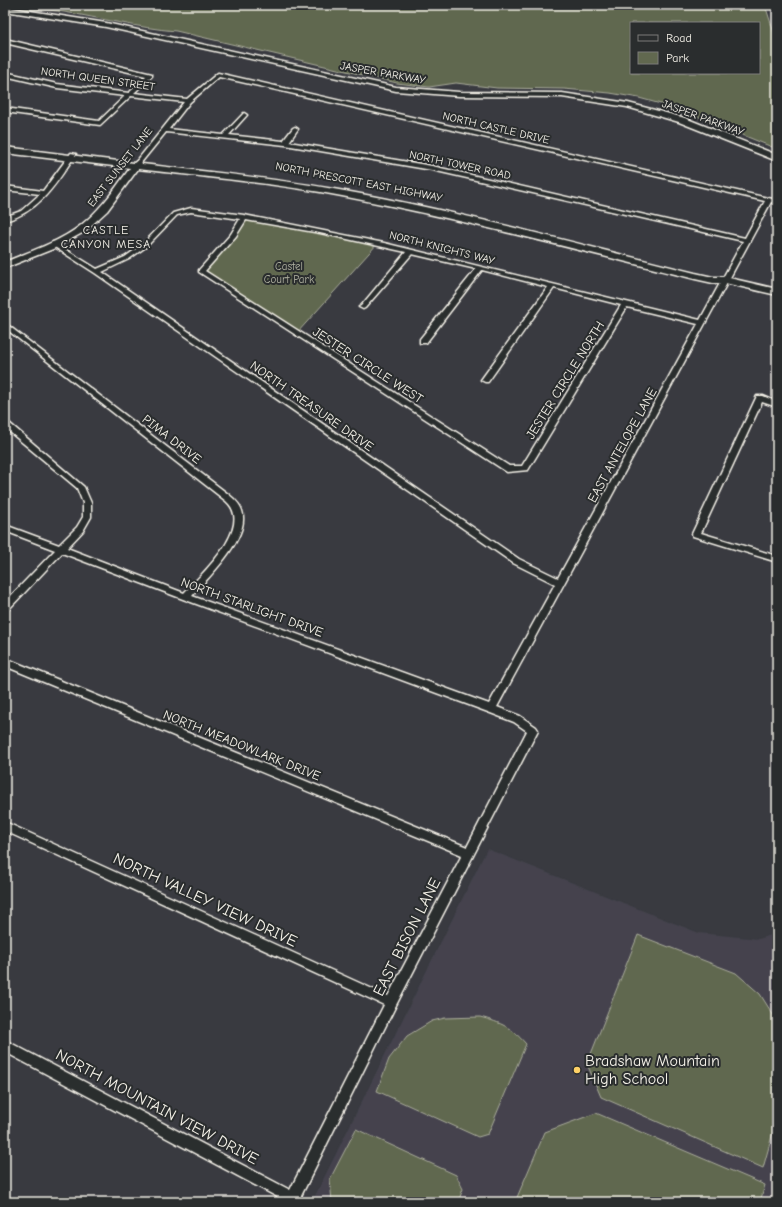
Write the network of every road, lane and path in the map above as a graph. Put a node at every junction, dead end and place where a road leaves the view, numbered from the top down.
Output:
1 (5, 9) edge
2 (5, 41) edge
3 (5, 74) edge
4 (218, 75) joint
5 (129, 95) junction
6 (188, 101) junction
7 (5, 110) edge
8 (244, 115) dead end
9 (295, 129) dead end
10 (165, 130) junction
11 (226, 136) junction
12 (285, 143) junction
13 (5, 146) edge
14 (5, 150) edge
15 (72, 156) junction
16 (777, 158) edge
17 (138, 164) junction
18 (5, 188) edge
19 (44, 192) junction
20 (773, 201) edge
21 (244, 217) junction
22 (5, 219) edge
23 (747, 240) junction
24 (53, 244) junction
25 (411, 251) junction
26 (5, 265) edge
27 (480, 268) junction
28 (97, 272) junction
29 (725, 280) junction
30 (552, 286) junction
31 (777, 292) edge
32 (625, 305) junction
33 (362, 307) dead end
34 (702, 323) junction
35 (5, 325) edge
36 (423, 341) dead end
37 (485, 380) dead end
38 (777, 405) edge
39 (5, 424) edge
40 (525, 468) joint
41 (5, 528) edge
42 (61, 549) junction
43 (777, 559) edge
44 (560, 583) junction
45 (186, 597) junction
46 (5, 608) edge
47 (5, 662) edge
48 (492, 709) junction
49 (5, 826) edge
50 (469, 853) junction
51 (391, 1003) junction
52 (5, 1046) edge
53 (292, 1200) edge

1 - 16 street, JASPER PARKWAY
2 - 5 street
3 - 5 street, NORTH QUEEN STREET
4 - 6 street, EAST SUNSET LANE
4 - 20 street, NORTH CASTLE DRIVE
5 - 6 street, NORTH QUEEN STREET
5 - 7 street
6 - 10 street, EAST SUNSET LANE
8 - 11 street
9 - 12 street
10 - 11 street, NORTH TOWER ROAD
10 - 17 street, EAST SUNSET LANE
11 - 12 street, NORTH TOWER ROAD
12 - 23 street, NORTH TOWER ROAD
13 - 15 street, NORTH PRESCOTT EAST HIGHWAY
14 - 15 street, NORTH PRESCOTT EAST HIGHWAY
15 - 17 street, NORTH PRESCOTT EAST HIGHWAY
15 - 19 street
17 - 24 street, EAST SUNSET LANE
17 - 29 street, NORTH PRESCOTT EAST HIGHWAY
18 - 19 street
19 - 22 street
20 - 23 street, EAST ANTELOPE LANE
21 - 25 street, NORTH KNIGHTS WAY
21 - 28 street, NORTH KNIGHTS WAY
21 - 40 street, JESTER CIRCLE WEST
23 - 29 street, EAST ANTELOPE LANE
24 - 26 street, EAST SUNSET LANE
24 - 28 street, NORTH TREASURE DRIVE
25 - 27 street, NORTH KNIGHTS WAY
25 - 33 street
27 - 30 street, NORTH KNIGHTS WAY
27 - 36 street
28 - 44 street, NORTH TREASURE DRIVE
29 - 31 street, NORTH PRESCOTT EAST HIGHWAY
29 - 34 street, EAST ANTELOPE LANE
30 - 32 street, NORTH KNIGHTS WAY
30 - 37 street
32 - 34 street, NORTH KNIGHTS WAY
32 - 40 street, JESTER CIRCLE NORTH
34 - 44 street, EAST ANTELOPE LANE
35 - 45 street, PIMA DRIVE
38 - 43 street
39 - 42 street
41 - 42 street, NORTH STARLIGHT DRIVE
42 - 45 street, NORTH STARLIGHT DRIVE
42 - 46 street
44 - 48 street, EAST ANTELOPE LANE
45 - 48 street, NORTH STARLIGHT DRIVE
47 - 50 street, NORTH MEADOWLARK DRIVE
48 - 50 street, EAST BISON LANE
49 - 51 street, NORTH VALLEY VIEW DRIVE
50 - 51 street, EAST BISON LANE
51 - 53 street, EAST BISON LANE
52 - 53 street, NORTH MOUNTAIN VIEW DRIVE

